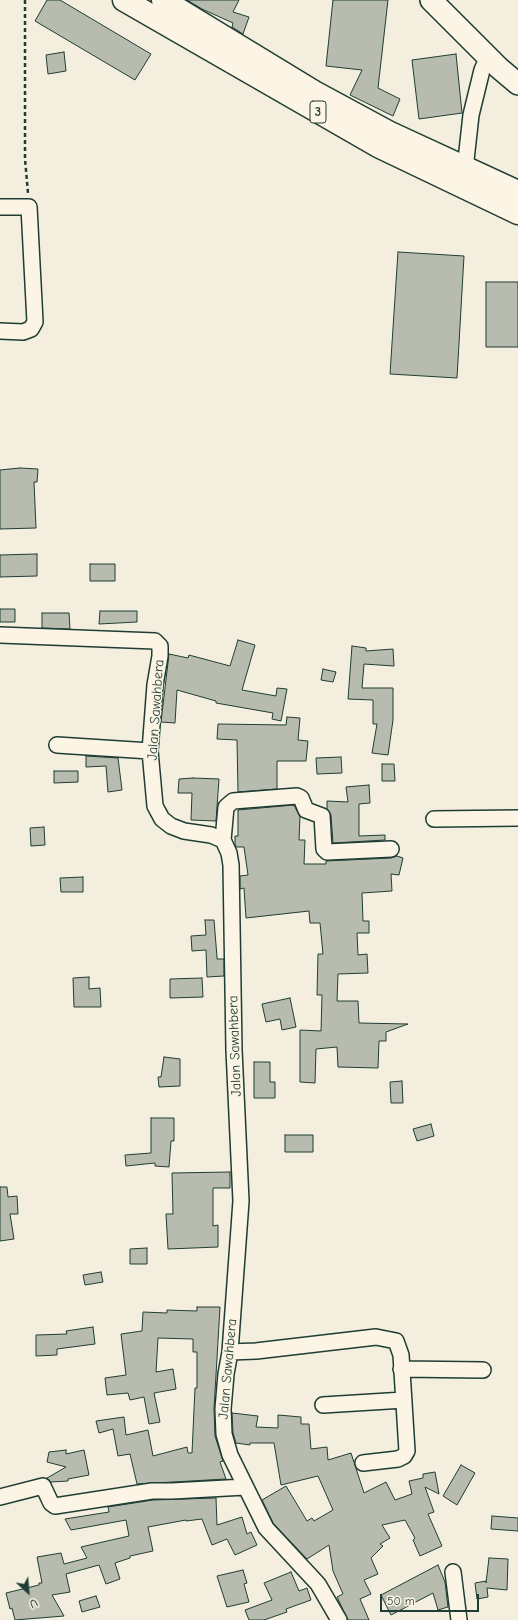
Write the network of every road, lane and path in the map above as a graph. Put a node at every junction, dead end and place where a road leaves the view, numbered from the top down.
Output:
1 (25, 0) edge
2 (124, 0) edge
3 (163, 0) edge
4 (431, 0) edge
5 (488, 57) junction
6 (518, 84) edge
7 (383, 139) junction
8 (465, 169) junction
9 (518, 192) edge
10 (0, 207) edge
11 (29, 207) junction
12 (518, 213) edge
13 (0, 331) edge
14 (0, 635) edge
15 (58, 745) dead end
16 (150, 751) junction
17 (518, 818) edge
18 (434, 819) dead end
19 (223, 840) junction
20 (391, 849) dead end
21 (230, 1352) junction
22 (401, 1369) junction
23 (483, 1370) dead end
24 (404, 1400) junction
25 (323, 1405) dead end
26 (364, 1463) dead end
27 (245, 1487) junction
28 (0, 1497) edge
29 (453, 1572) dead end
30 (339, 1620) edge
31 (459, 1620) edge

1 - 11 path
2 - 7 main road, 3
3 - 7 main road, 3
4 - 5 street
5 - 6 street
5 - 8 street
7 - 8 main road, 3
7 - 12 main road, 3
8 - 9 main road, 3
10 - 11 street
11 - 13 street
14 - 16 street, Jalan Sawahbera
15 - 16 street
16 - 19 street, Jalan Sawahbera
17 - 18 street
19 - 20 street
19 - 21 street, Jalan Sawahbera
21 - 22 street
21 - 27 street, Jalan Sawahbera
22 - 23 street
22 - 24 street
24 - 25 street
24 - 26 street
27 - 28 street
27 - 30 street, Jalan Sawahbera
29 - 31 street

